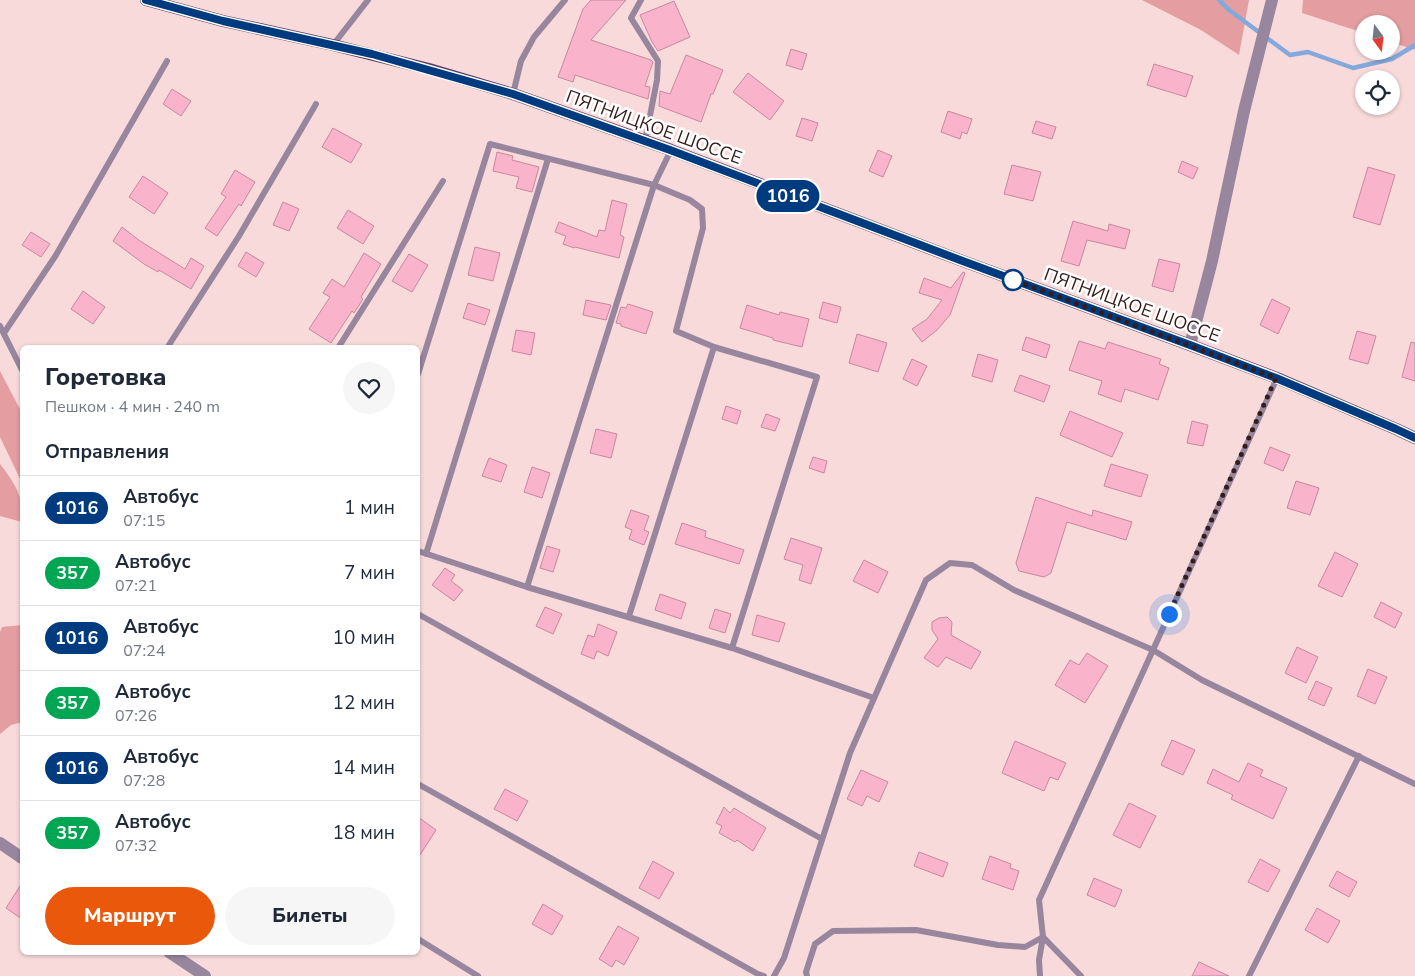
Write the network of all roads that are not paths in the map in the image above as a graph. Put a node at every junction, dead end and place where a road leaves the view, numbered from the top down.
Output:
1 (146, 0) edge
2 (368, 0) edge
3 (565, 0) edge
4 (641, 0) edge
5 (1272, 0) edge
6 (333, 45) junction
7 (167, 61) dead end
8 (513, 94) junction
9 (316, 104) dead end
10 (644, 141) junction
11 (670, 150) junction
12 (548, 159) junction
13 (443, 181) dead end
14 (654, 186) junction
15 (0, 326) edge
16 (4, 333) junction
17 (169, 345) edge
18 (340, 345) edge
19 (1190, 345) junction
20 (714, 347) junction
21 (20, 366) edge
22 (420, 368) edge
23 (1276, 378) junction
24 (1415, 438) edge
25 (420, 552) edge
26 (426, 554) junction
27 (527, 587) junction
28 (420, 615) edge
29 (629, 616) junction
30 (732, 648) junction
31 (1153, 650) junction
32 (874, 698) junction
33 (1359, 756) junction
34 (1415, 784) edge
35 (420, 785) edge
36 (822, 839) junction
37 (0, 843) edge
38 (20, 857) edge
39 (1043, 937) junction
40 (420, 940) edge
41 (174, 955) edge
42 (205, 976) edge
43 (478, 976) edge
44 (764, 976) edge
45 (774, 976) edge
46 (807, 976) edge
47 (1040, 976) edge
48 (1081, 976) edge
49 (1249, 976) edge

1 - 6 main road, ПЯТНИЦКОЕ ШОССЕ
2 - 6 lane
3 - 8 lane
4 - 10 lane
5 - 19 street
6 - 8 main road, ПЯТНИЦКОЕ ШОССЕ
7 - 16 lane
8 - 10 main road, ПЯТНИЦКОЕ ШОССЕ
9 - 17 lane
10 - 11 main road, ПЯТНИЦКОЕ ШОССЕ
11 - 14 lane
11 - 19 main road, ПЯТНИЦКОЕ ШОССЕ
12 - 14 lane
12 - 22 lane
12 - 26 lane
13 - 18 lane
14 - 20 lane
14 - 27 lane
15 - 16 lane
16 - 21 lane
19 - 23 main road, ПЯТНИЦКОЕ ШОССЕ
20 - 29 lane
20 - 30 lane
23 - 24 main road, ПЯТНИЦКОЕ ШОССЕ
23 - 31 lane
25 - 26 lane
26 - 27 lane
27 - 29 lane
28 - 36 lane
29 - 30 lane
30 - 32 lane
31 - 32 lane
31 - 33 lane
31 - 39 lane
32 - 36 lane
33 - 34 lane
33 - 49 lane
35 - 44 lane
36 - 45 lane
37 - 38 street
39 - 46 lane
39 - 47 lane
39 - 48 lane
40 - 43 lane
41 - 42 street

